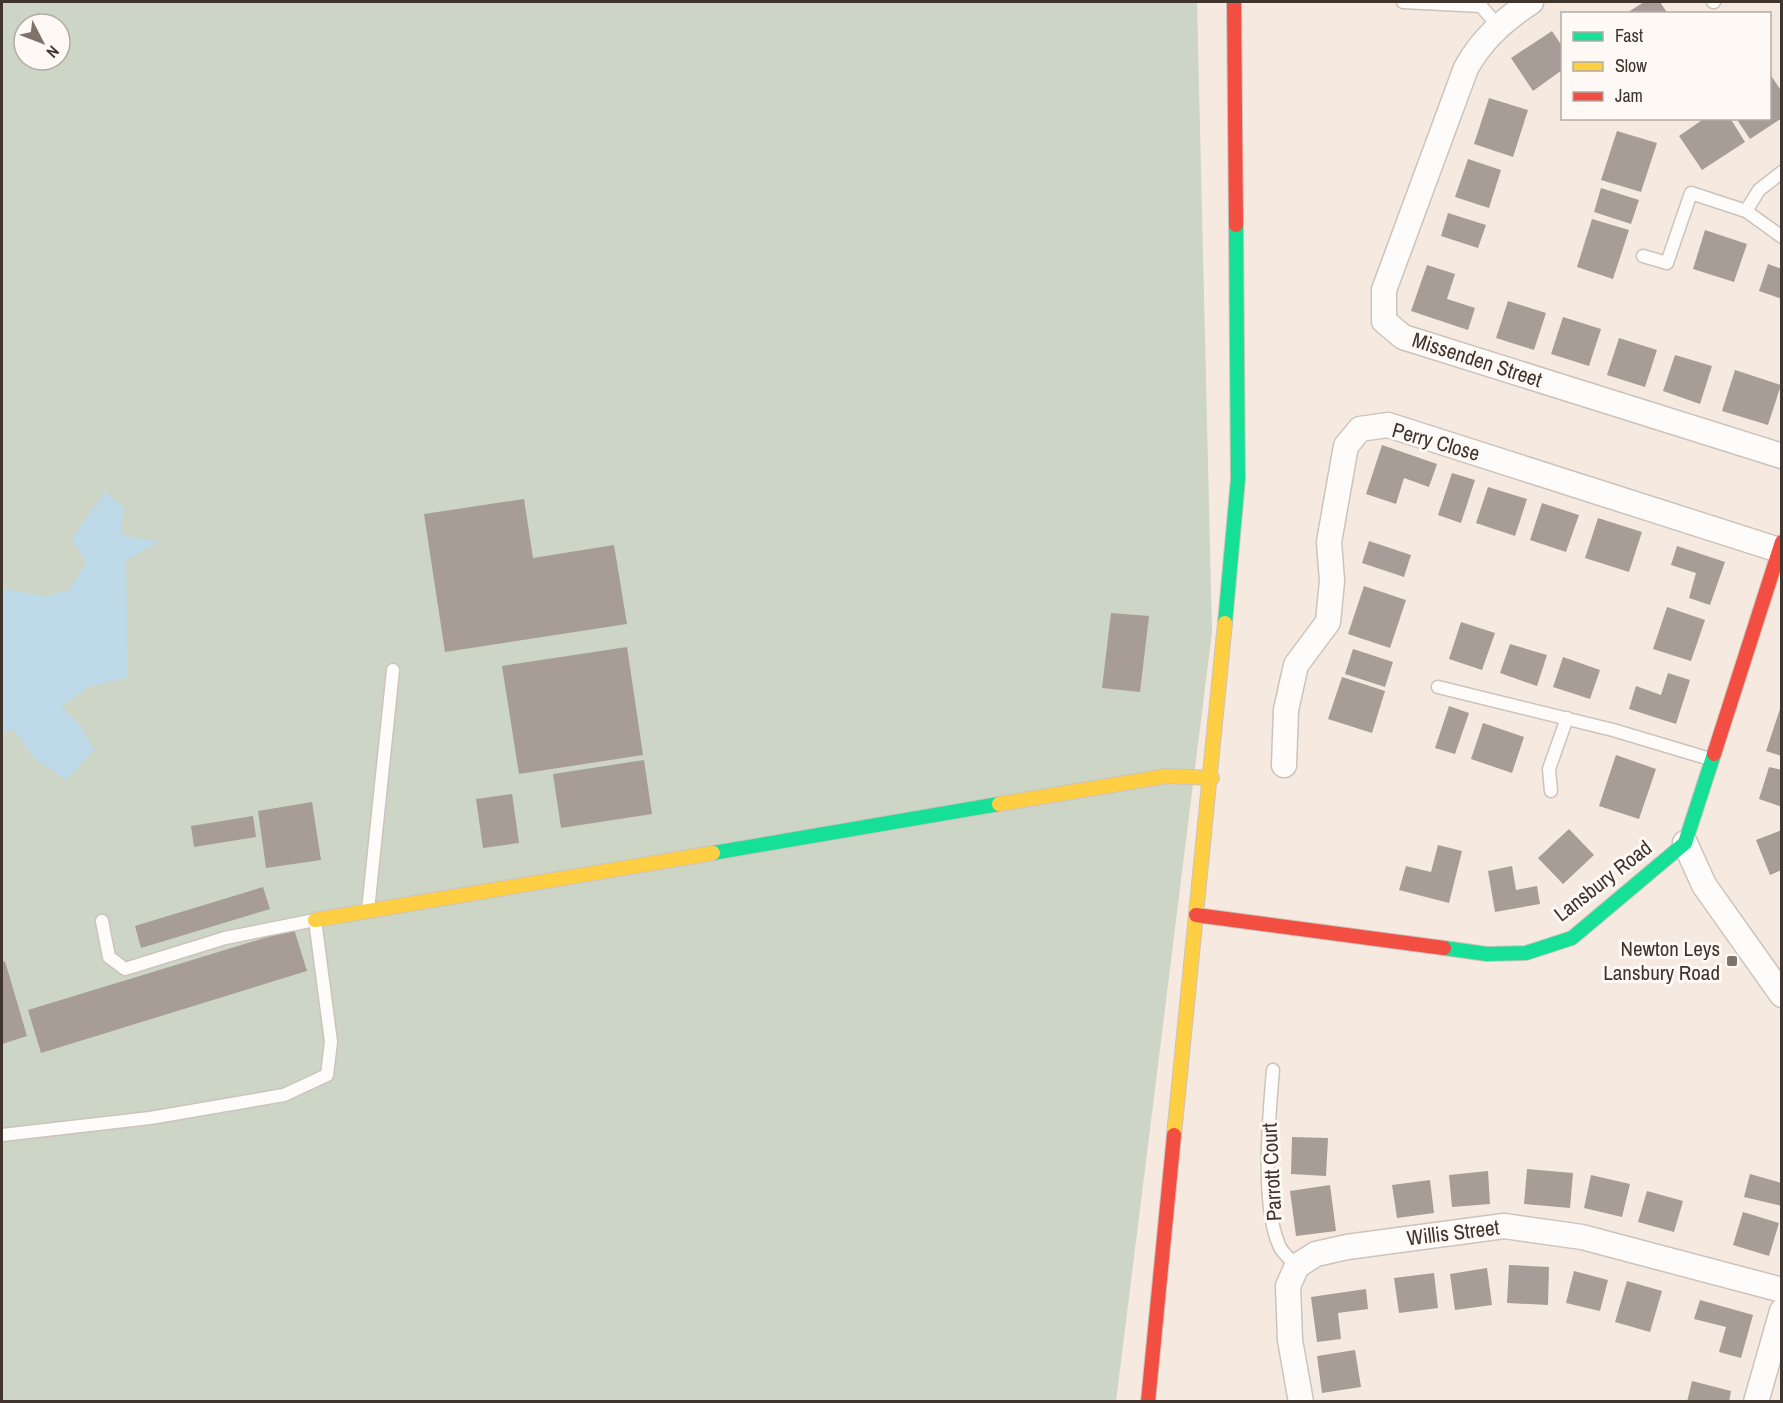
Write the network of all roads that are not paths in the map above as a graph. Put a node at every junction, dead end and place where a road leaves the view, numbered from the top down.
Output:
1 (1234, 2) edge
2 (1403, 2) edge
3 (1531, 2) edge
4 (1498, 26) junction
5 (1782, 172) edge
6 (1746, 211) junction
7 (1782, 237) edge
8 (1642, 256) dead end
9 (1782, 456) edge
10 (1780, 546) edge
11 (393, 670) dead end
12 (1438, 687) dead end
13 (1567, 718) junction
14 (1711, 759) junction
15 (1284, 765) dead end
16 (1212, 778) junction
17 (1551, 791) dead end
18 (1685, 843) junction
19 (368, 911) junction
20 (1196, 915) junction
21 (315, 920) junction
22 (102, 921) dead end
23 (1782, 995) edge
24 (1273, 1070) dead end
25 (2, 1135) edge
26 (1297, 1266) junction
27 (1782, 1290) edge
28 (1782, 1311) edge
29 (1148, 1401) edge
30 (1301, 1401) edge
31 (1756, 1401) edge

1 - 16 street
2 - 4 lane
3 - 4 street, Missenden Street
4 - 9 street, Missenden Street
5 - 6 lane
6 - 7 lane
6 - 8 lane
10 - 14 street, Lansbury Road
10 - 15 street, Perry Close
11 - 19 lane
12 - 13 lane
13 - 14 lane
13 - 17 lane
14 - 18 street, Lansbury Road
16 - 19 street
16 - 20 street
18 - 20 street, Lansbury Road
18 - 23 street
19 - 21 street
20 - 29 street
21 - 22 lane
21 - 25 lane
24 - 26 lane, Parrott Court
26 - 27 street, Willis Street
26 - 30 street
28 - 31 street

